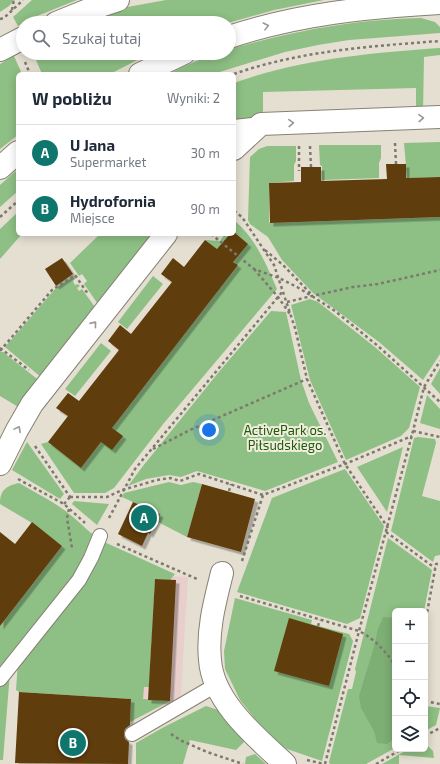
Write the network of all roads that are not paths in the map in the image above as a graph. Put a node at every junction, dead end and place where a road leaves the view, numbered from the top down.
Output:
1 (118, 0) edge
2 (440, 3) edge
3 (73, 16) edge
4 (236, 35) edge
5 (16, 42) edge
6 (0, 50) edge
7 (169, 60) edge
8 (144, 72) edge
9 (440, 117) edge
10 (261, 124) junction
11 (236, 127) edge
12 (236, 147) edge
13 (16, 154) edge
14 (0, 168) edge
15 (164, 236) edge
16 (0, 464) edge
17 (100, 536) road end
18 (222, 573) dead end
19 (0, 679) edge
20 (216, 685) junction
21 (132, 734) dead end
22 (285, 764) edge

1 - 3 street
4 -> 2 street
5 - 6 street
7 - 8 street
10 -> 9 street
10 - 11 lane
10 - 12 street
13 - 14 street
16 -> 15 street
17 - 19 lane
18 - 20 street
20 - 21 lane
20 - 22 street

